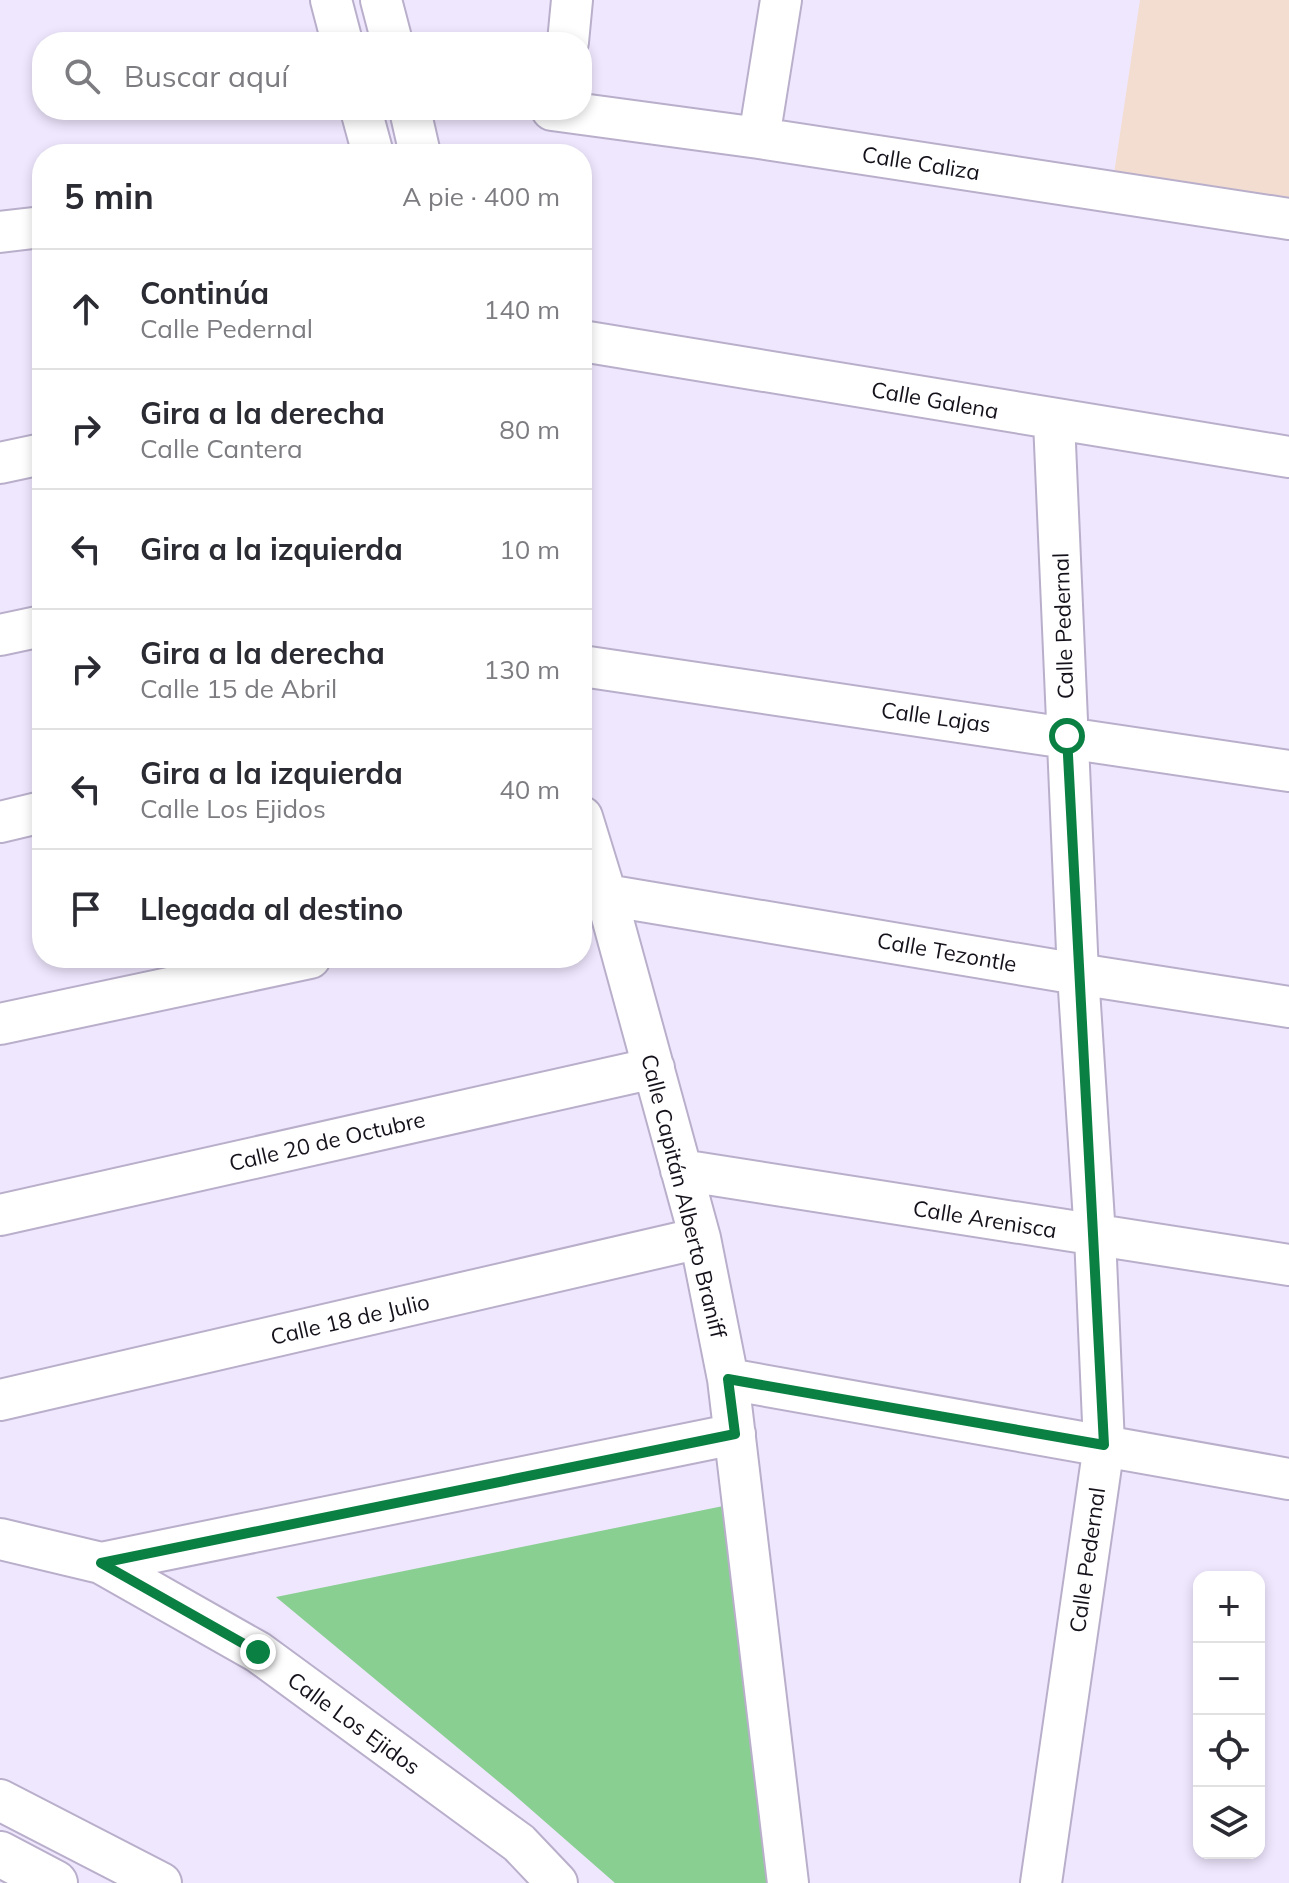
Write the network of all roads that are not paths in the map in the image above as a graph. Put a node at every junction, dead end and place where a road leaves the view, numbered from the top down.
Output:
1 (331, 0) edge
2 (381, 0) edge
3 (572, 0) edge
4 (781, 0) edge
5 (339, 32) edge
6 (389, 32) edge
7 (569, 32) edge
8 (592, 114) edge
9 (364, 120) edge
10 (412, 120) edge
11 (759, 138) junction
12 (370, 144) edge
13 (418, 144) edge
14 (1289, 219) edge
15 (32, 228) edge
16 (0, 232) edge
17 (592, 343) edge
18 (1054, 421) junction
19 (32, 456) edge
20 (1289, 457) edge
21 (0, 463) edge
22 (32, 628) edge
23 (0, 635) edge
24 (592, 667) edge
25 (1067, 736) junction
26 (1289, 771) edge
27 (32, 814) edge
28 (0, 822) edge
29 (594, 897) edge
30 (263, 968) edge
31 (1078, 974) junction
32 (1289, 1007) edge
33 (0, 1024) edge
34 (654, 1068) junction
35 (681, 1170) junction
36 (0, 1215) edge
37 (1095, 1236) junction
38 (700, 1238) junction
39 (1289, 1265) edge
40 (728, 1379) junction
41 (0, 1400) edge
42 (735, 1434) junction
43 (1104, 1445) junction
44 (1289, 1479) edge
45 (0, 1539) edge
46 (101, 1563) junction
47 (0, 1800) edge
48 (0, 1854) edge
49 (55, 1883) edge
50 (161, 1883) edge
51 (557, 1883) edge
52 (788, 1883) edge
53 (1041, 1883) edge

1 - 5 street
2 - 6 street
3 - 7 street
4 - 11 street
8 - 11 street, Calle Caliza
9 - 12 street
10 - 13 street
11 - 14 street, Calle Caliza
15 - 16 street
17 - 18 street, Calle Galena
18 - 20 street, Calle Galena
18 - 25 street, Calle Pedernal
19 - 21 street
22 - 23 street
24 - 25 street, Calle Lajas
25 - 26 street, Calle Lajas
25 - 31 street, Calle Pedernal
27 - 28 street
29 - 31 street, Calle Tezontle
29 - 34 street, Calle Capitán Alberto Braniff
30 - 33 street
31 - 32 street, Calle Tezontle
31 - 37 street, Calle Pedernal
34 - 35 street, Calle Capitán Alberto Braniff
34 - 36 street, Calle 20 de Octubre
35 - 37 street, Calle Arenisca
35 - 38 street, Calle Capitán Alberto Braniff
37 - 39 street, Calle Arenisca
37 - 43 street, Calle Pedernal
38 - 40 street, Calle Capitán Alberto Braniff
38 - 41 street, Calle 18 de Julio
40 - 42 street, Calle Capitán Alberto Braniff
40 - 43 street
42 - 46 street
42 - 52 street, Calle Capitán Alberto Braniff
43 - 44 street
43 - 53 street, Calle Pedernal
45 - 46 street, Calle Los Ejidos
46 - 51 street, Calle Los Ejidos
47 - 50 street
48 - 49 main road

